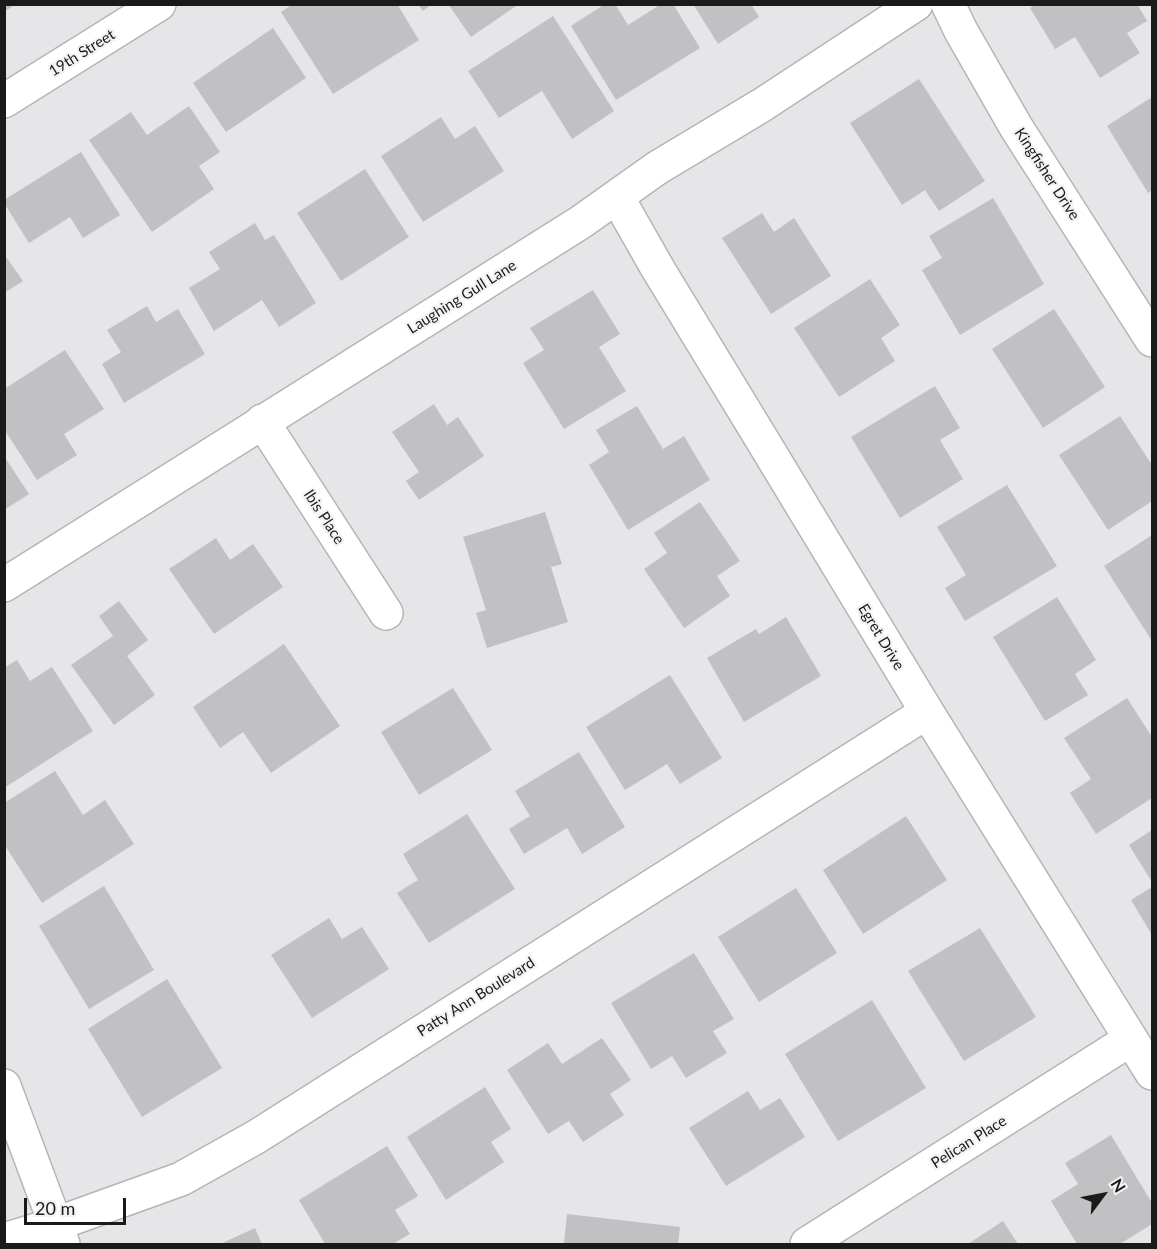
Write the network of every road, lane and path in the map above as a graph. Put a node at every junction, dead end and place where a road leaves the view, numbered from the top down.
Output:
1 (159, 4) edge
2 (916, 4) edge
3 (948, 4) edge
4 (4, 101) edge
5 (618, 196) junction
6 (1152, 340) edge
7 (262, 421) junction
8 (4, 585) edge
9 (386, 613) dead end
10 (927, 712) junction
11 (1131, 1040) junction
12 (1152, 1073) edge
13 (4, 1086) edge
14 (60, 1234) edge
15 (4, 1240) edge
16 (807, 1245) edge

1 - 4 street, 19th Street
2 - 5 street, Laughing Gull Lane
3 - 6 street, Kingfisher Drive
5 - 7 street, Laughing Gull Lane
5 - 10 street, Egret Drive
7 - 8 street, Laughing Gull Lane
7 - 9 street, Ibis Place
10 - 11 street, Egret Drive
10 - 14 street, Patty Ann Boulevard
11 - 12 street, Egret Drive
11 - 16 street, Pelican Place
13 - 14 street
14 - 15 street, Patty Ann Boulevard

